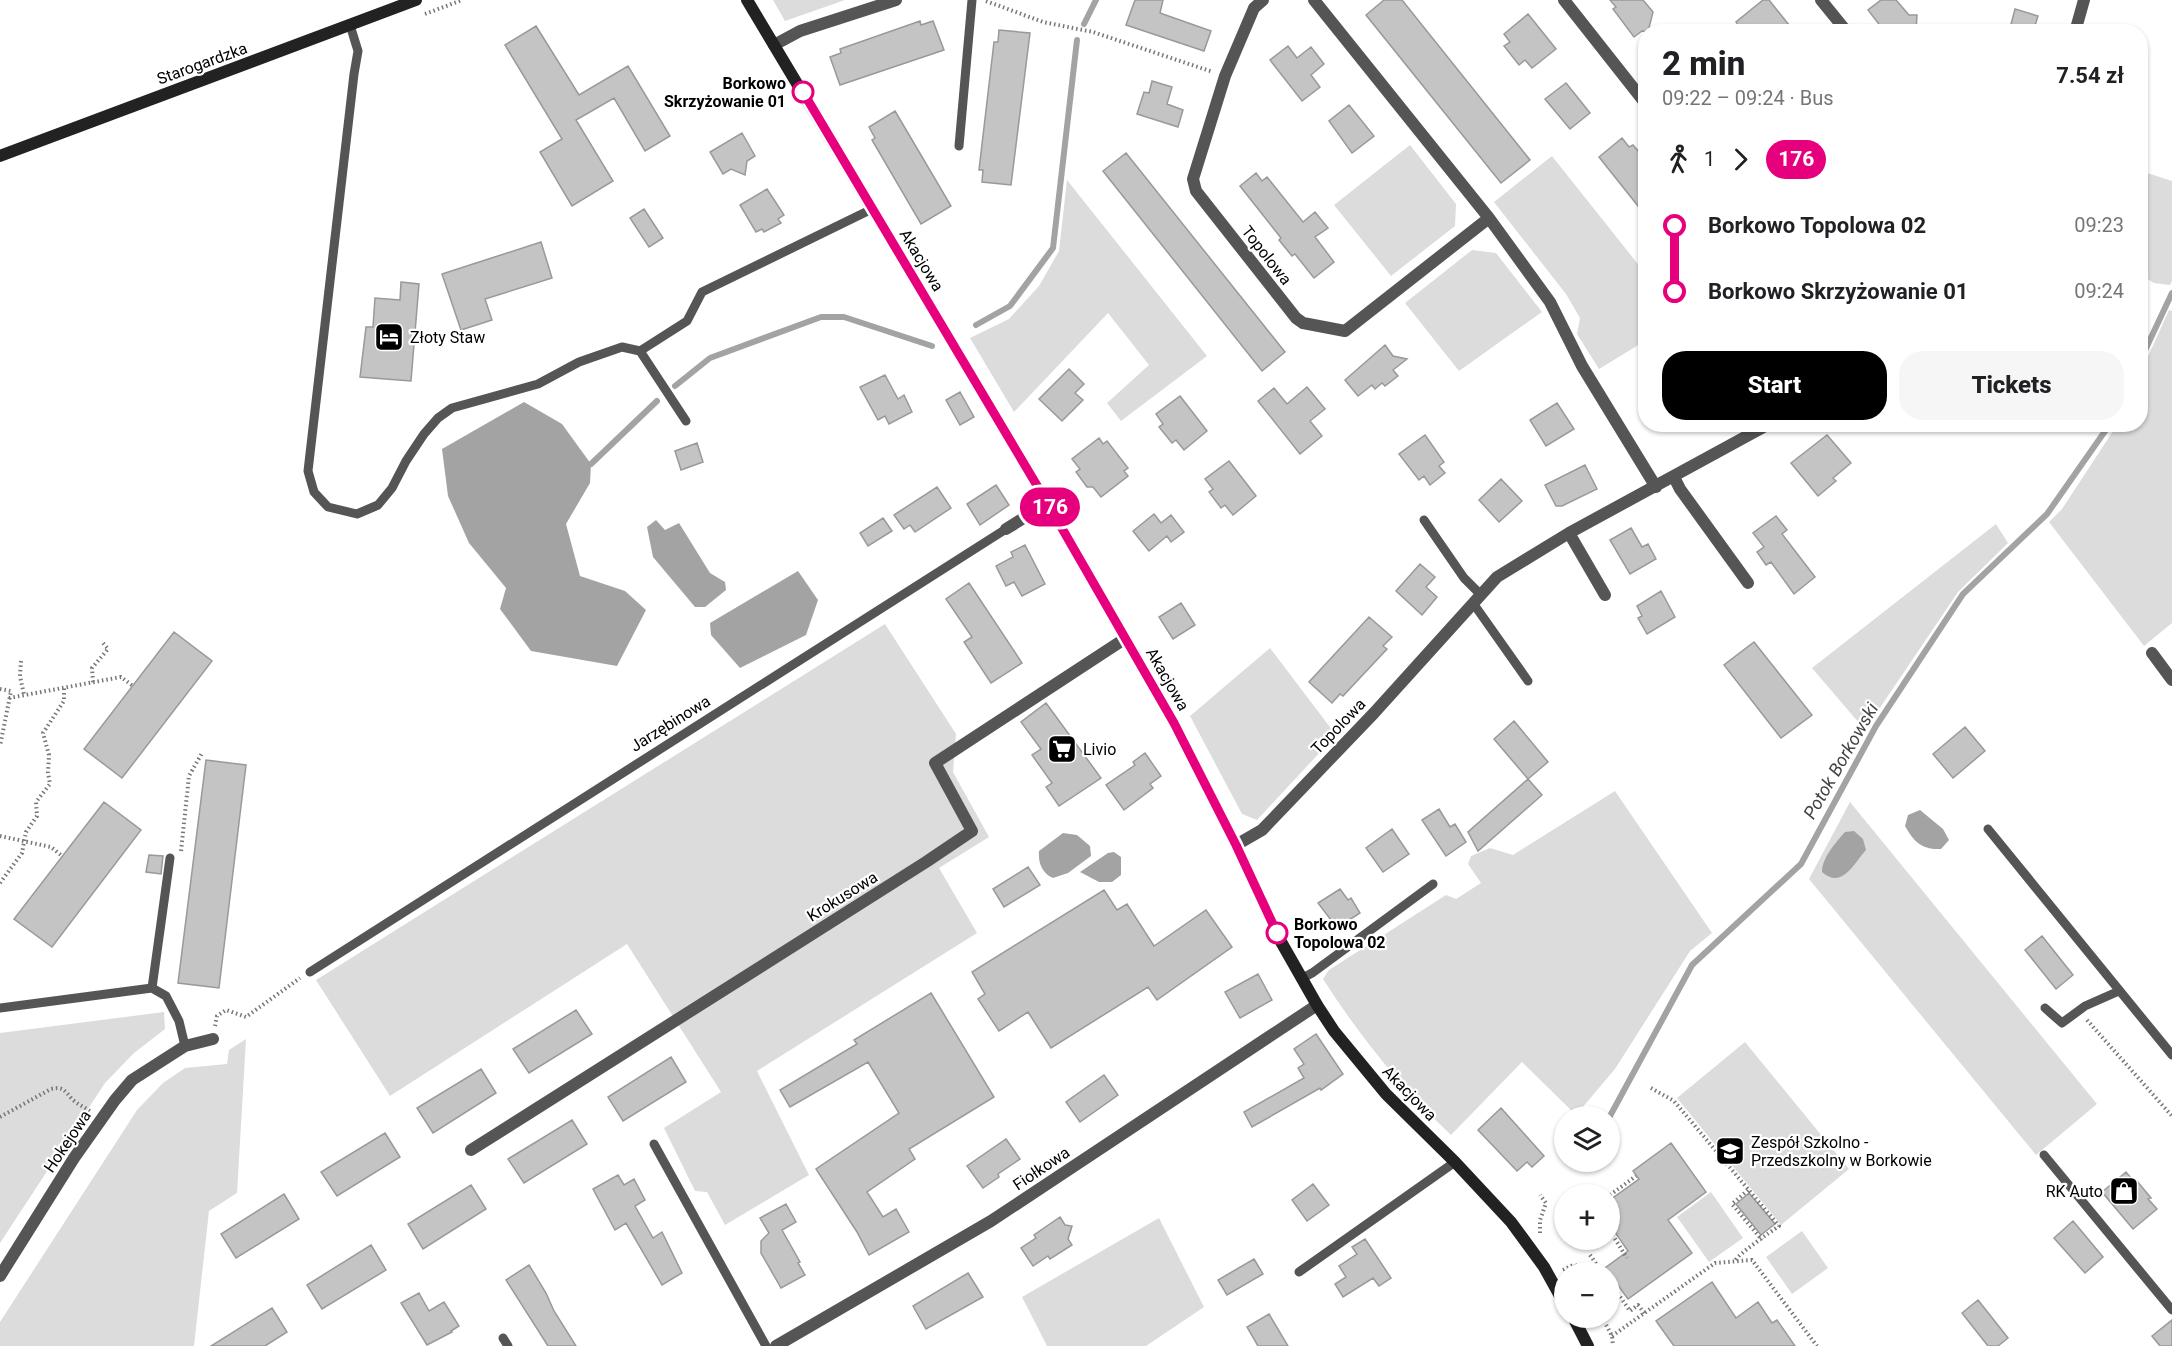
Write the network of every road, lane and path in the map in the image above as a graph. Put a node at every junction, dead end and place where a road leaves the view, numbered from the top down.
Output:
1 (416, 0) edge
2 (747, 0) edge
3 (896, 0) edge
4 (972, 0) edge
5 (982, 0) edge
6 (1263, 0) edge
7 (1314, 0) edge
8 (1564, 0) edge
9 (1821, 0) edge
10 (2084, 0) edge
11 (1840, 24) edge
12 (2076, 24) edge
13 (350, 25) junction
14 (774, 45) junction
15 (1225, 76) junction
16 (1638, 94) edge
17 (959, 146) dead end
18 (0, 156) edge
19 (872, 209) junction
20 (1489, 218) junction
21 (640, 351) junction
22 (686, 421) dead end
23 (1755, 432) edge
24 (1674, 477) junction
25 (1656, 487) junction
26 (1048, 504) junction
27 (1424, 520) dead end
28 (1006, 529) joint
29 (1569, 533) junction
30 (1748, 583) dead end
31 (1605, 595) dead end
32 (1477, 599) junction
33 (1126, 638) junction
34 (102, 643) dead end
35 (2152, 653) dead end
36 (21, 661) dead end
37 (2172, 680) edge
38 (1528, 681) dead end
39 (93, 682) junction
40 (133, 686) dead end
41 (64, 687) junction
42 (0, 689) edge
43 (24, 695) junction
44 (9, 698) junction
45 (0, 746) edge
46 (202, 753) dead end
47 (1988, 829) dead end
48 (0, 836) edge
49 (24, 841) junction
50 (1236, 845) junction
51 (62, 856) dead end
52 (170, 858) joint
53 (0, 883) edge
54 (1433, 884) dead end
55 (310, 972) joint
56 (1301, 979) junction
57 (152, 988) junction
58 (2119, 992) junction
59 (1317, 1005) junction
60 (0, 1008) edge
61 (2045, 1008) dead end
62 (2079, 1011) junction
63 (213, 1039) joint
64 (185, 1046) junction
65 (2172, 1055) edge
66 (1651, 1088) dead end
67 (91, 1111) dead end
68 (2172, 1116) edge
69 (0, 1117) edge
70 (654, 1144) dead end
71 (471, 1150) dead end
72 (2044, 1155) dead end
73 (1455, 1162) junction
74 (1636, 1176) dead end
75 (1620, 1188) edge
76 (1748, 1190) junction
77 (1540, 1195) dead end
78 (1541, 1240) dead end
79 (1762, 1240) junction
80 (1620, 1247) edge
81 (1590, 1255) dead end
82 (1627, 1258) dead end
83 (1735, 1261) junction
84 (1595, 1262) edge
85 (1299, 1272) dead end
86 (0, 1276) edge
87 (1554, 1285) edge
88 (1620, 1296) edge
89 (2172, 1310) edge
90 (1646, 1314) junction
91 (1579, 1328) edge
92 (1608, 1328) edge
93 (1612, 1336) junction
94 (766, 1346) edge
95 (776, 1346) edge
96 (1588, 1346) edge
97 (1613, 1346) edge
98 (1817, 1346) edge

1 - 13 street, Starogardzka
2 - 14 street, Akacjowa
3 - 14 street
4 - 17 lane
5 - 15 path
6 - 15 street, Topolowa
7 - 20 street
8 - 16 street
9 - 11 street
10 - 12 street
13 - 18 street, Starogardzka
13 - 21 lane
14 - 19 street, Akacjowa
15 - 20 street, Topolowa
19 - 21 lane
19 - 26 street, Akacjowa
20 - 25 street
21 - 22 lane
23 - 24 street, Topolowa
24 - 25 street, Topolowa
24 - 30 street
25 - 29 street, Topolowa
26 - 28 street, Jarzębinowa
26 - 33 street, Akacjowa
27 - 32 lane
28 - 55 lane, Jarzębinowa
29 - 31 street
29 - 32 street, Topolowa
32 - 38 lane
32 - 50 street, Topolowa
33 - 50 street, Akacjowa
33 - 71 street, Krokusowa
34 - 39 path
35 - 37 street
36 - 43 path
39 - 40 path
39 - 41 path
41 - 43 path
41 - 49 path
42 - 44 path
43 - 44 path
44 - 45 path
46 - 52 path
47 - 58 lane
48 - 49 path
49 - 51 path
49 - 53 path
50 - 56 street, Akacjowa
52 - 57 lane
54 - 56 lane
55 - 63 path
56 - 59 street, Akacjowa
57 - 60 lane
57 - 64 lane
58 - 62 lane
58 - 65 lane
59 - 73 street, Akacjowa
59 - 95 street, Fiołkowa
61 - 62 lane
62 - 68 path
63 - 64 street, Hokejowa
64 - 86 street, Hokejowa
66 - 76 path
67 - 69 path
70 - 94 lane
72 - 89 lane
73 - 85 lane
73 - 87 street, Akacjowa
74 - 75 path
76 - 79 path
76 - 79 path
77 - 78 path
79 - 83 path
80 - 82 path
81 - 84 path
83 - 90 path
83 - 98 path
88 - 90 path
90 - 93 path
91 - 96 street
92 - 93 path
93 - 97 path

